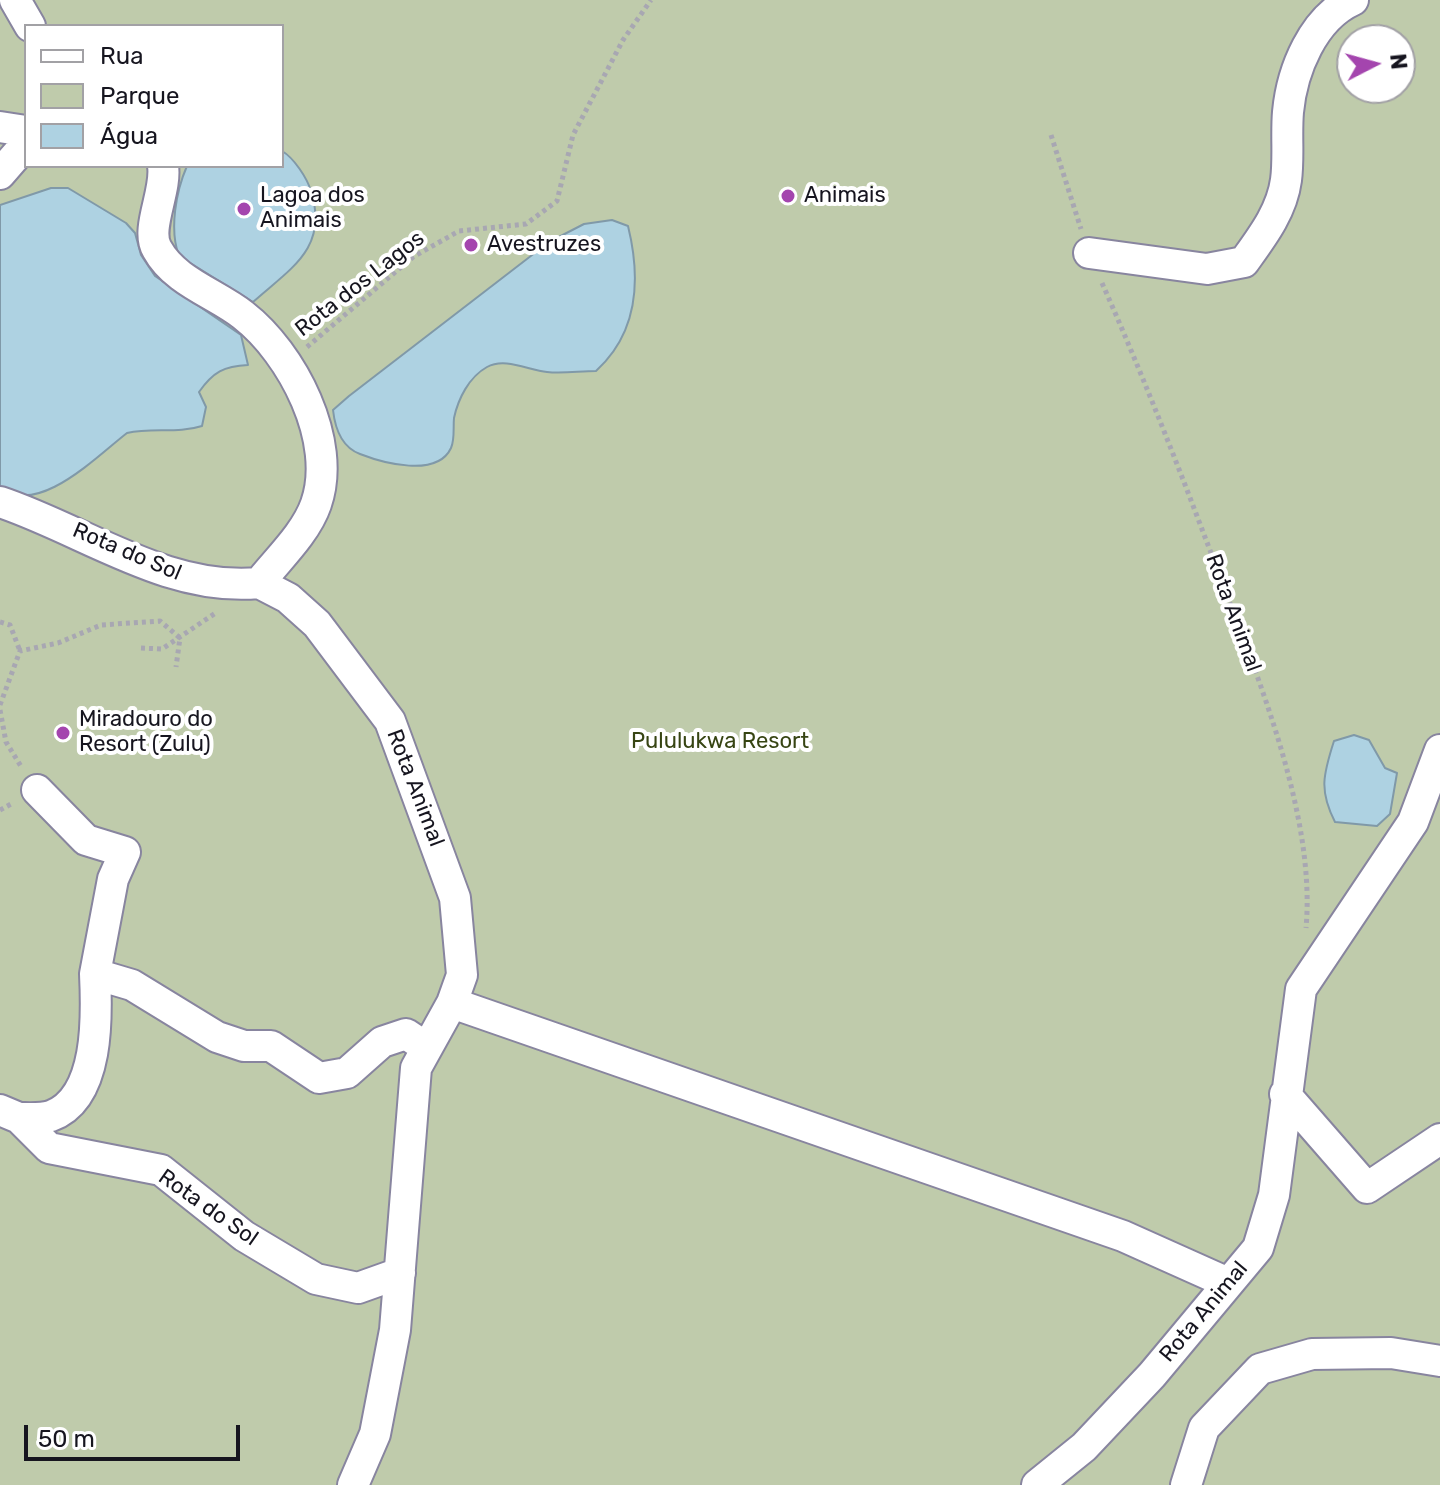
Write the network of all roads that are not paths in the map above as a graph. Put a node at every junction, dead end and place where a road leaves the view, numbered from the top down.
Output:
1 (15, 0) edge
2 (1353, 0) edge
3 (29, 24) edge
4 (0, 127) edge
5 (24, 131) edge
6 (24, 146) edge
7 (163, 168) edge
8 (0, 174) edge
9 (1089, 253) road end
10 (1, 502) edge
11 (259, 583) junction
12 (1440, 750) edge
13 (37, 790) dead end
14 (95, 974) junction
15 (452, 1003) junction
16 (427, 1048) junction
17 (1285, 1094) junction
18 (10, 1114) edge
19 (1440, 1139) edge
20 (400, 1273) junction
21 (1228, 1283) junction
22 (1440, 1361) edge
23 (353, 1485) edge
24 (1037, 1485) edge
25 (1186, 1485) edge

1 - 3 street
2 - 9 street
4 - 5 street
6 - 8 street
7 - 11 street
10 - 11 street, Rota do Sol
11 - 15 street, Rota Animal
12 - 17 street, Rota Animal
13 - 14 street, Rota do Sol
14 - 16 street
14 - 18 street, Rota do Sol
15 - 16 street, Rota Animal
15 - 21 street
16 - 20 street, Rota Animal
17 - 19 street
17 - 21 street, Rota Animal
18 - 20 street, Rota do Sol
20 - 23 street, Rota Animal
21 - 24 street, Rota Animal
22 - 25 street

